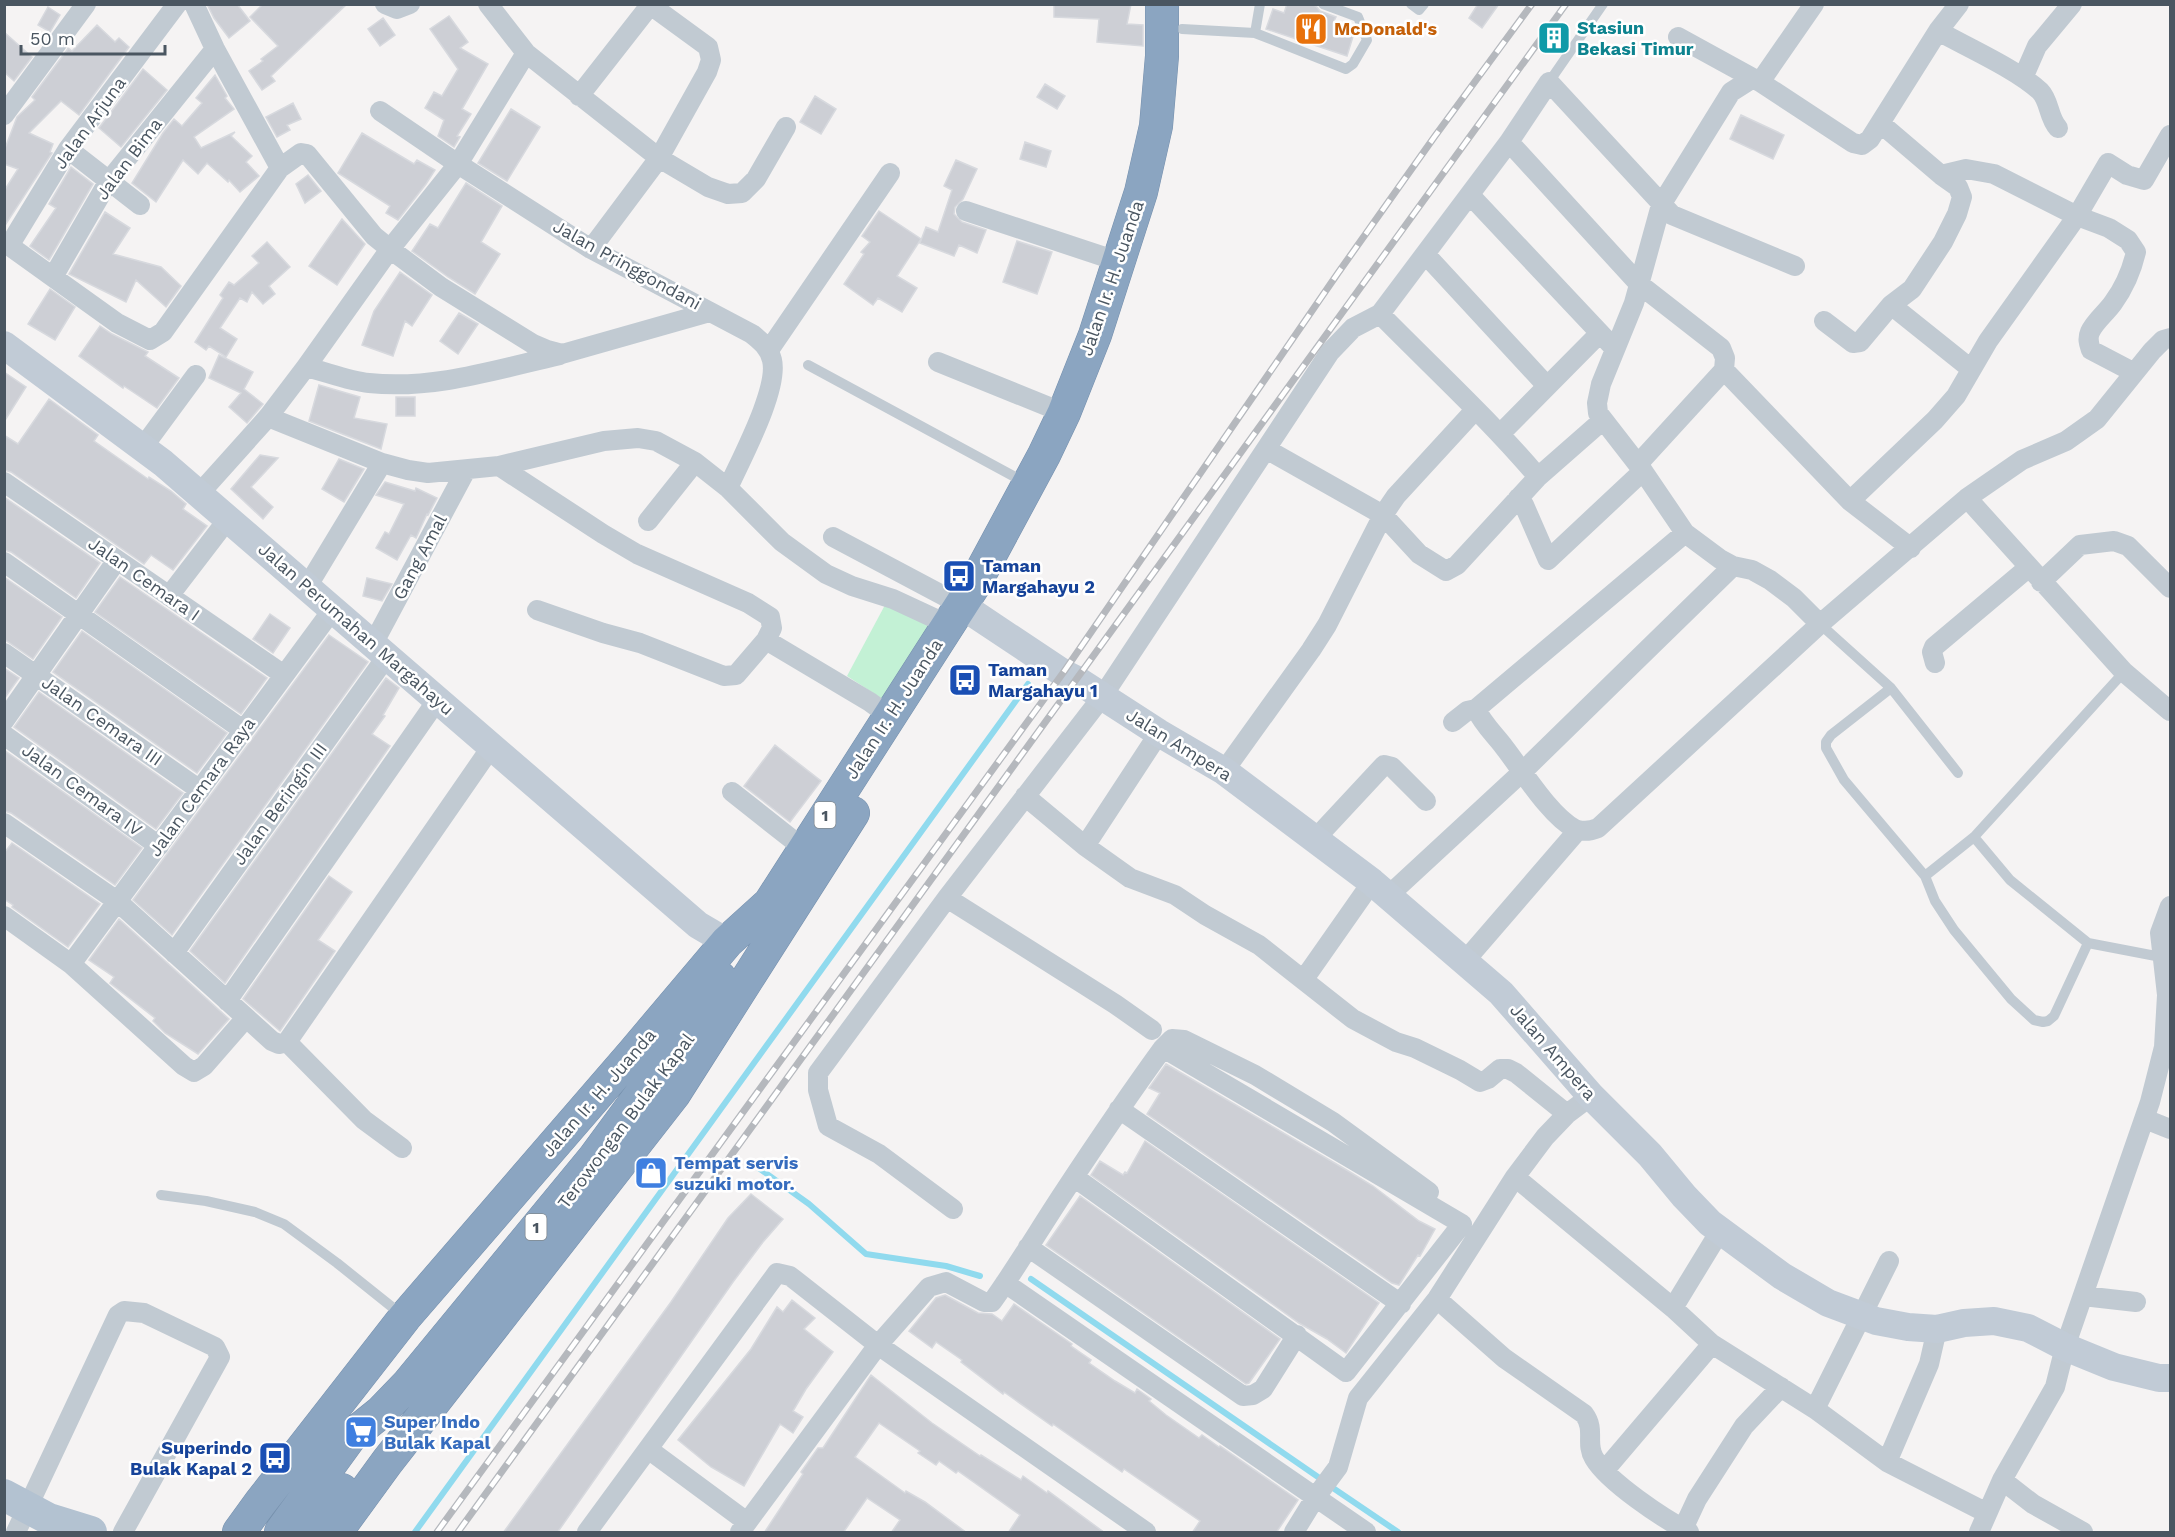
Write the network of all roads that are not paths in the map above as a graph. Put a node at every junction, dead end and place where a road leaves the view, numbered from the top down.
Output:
1 (86, 4) edge
2 (177, 4) edge
3 (194, 4) edge
4 (385, 4) edge
5 (410, 4) edge
6 (488, 4) edge
7 (1260, 4) edge
8 (1323, 4) edge
9 (1411, 4) edge
10 (1424, 4) edge
11 (1603, 4) edge
12 (1814, 4) edge
13 (1959, 4) edge
14 (2072, 4) edge
15 (650, 5) edge
16 (1175, 13) edge
17 (1938, 31) junction
18 (1255, 33) junction
19 (1678, 37) dead end
20 (215, 49) junction
21 (526, 53) junction
22 (2023, 78) junction
23 (1757, 80) junction
24 (1549, 82) junction
25 (579, 96) junction
26 (380, 111) dead end
27 (4, 115) edge
28 (1880, 123) junction
29 (786, 127) dead end
30 (2058, 128) dead end
31 (2170, 135) edge
32 (1509, 142) junction
33 (68, 149) junction
34 (659, 158) junction
35 (458, 164) junction
36 (280, 168) junction
37 (890, 173) dead end
38 (1941, 175) junction
39 (108, 182) junction
40 (1470, 195) junction
41 (1661, 205) junction
42 (140, 206) dead end
43 (966, 211) dead end
44 (2076, 216) junction
45 (7, 244) edge
46 (390, 249) junction
47 (591, 249) junction
48 (1425, 255) junction
49 (1120, 262) junction
50 (1795, 266) dead end
51 (53, 277) junction
52 (1639, 284) junction
53 (1891, 305) junction
54 (710, 312) junction
55 (1380, 314) junction
56 (1824, 321) dead end
57 (1600, 333) junction
58 (2170, 338) edge
59 (1615, 349) junction
60 (6, 350) edge
61 (769, 350) junction
62 (562, 354) junction
63 (938, 362) dead end
64 (808, 365) dead end
65 (306, 367) junction
66 (1971, 369) junction
67 (1724, 370) junction
68 (2133, 372) junction
69 (196, 375) dead end
70 (1547, 386) junction
71 (1475, 410) junction
72 (1064, 413) junction
73 (268, 417) junction
74 (1603, 420) junction
75 (1501, 433) junction
76 (143, 447) junction
77 (1266, 449) junction
78 (695, 462) junction
79 (382, 463) junction
80 (499, 466) junction
81 (1640, 468) junction
82 (466, 470) junction
83 (1538, 477) junction
84 (4, 482) edge
85 (1027, 486) junction
86 (206, 487) junction
87 (728, 488) junction
88 (1518, 498) junction
89 (1967, 498) junction
90 (1850, 501) junction
91 (1383, 516) junction
92 (228, 519) junction
93 (648, 521) dead end
94 (1685, 533) junction
95 (833, 537) dead end
96 (1911, 548) junction
97 (117, 560) junction
98 (4, 562) edge
99 (1733, 566) junction
100 (317, 570) junction
101 (2034, 575) junction
102 (2170, 588) edge
103 (169, 596) junction
104 (333, 609) junction
105 (537, 610) dead end
106 (79, 615) junction
107 (962, 615) junction
108 (1820, 624) junction
109 (384, 633) junction
110 (766, 640) junction
111 (4, 653) edge
112 (1935, 663) dead end
113 (2124, 672) junction
114 (36, 675) junction
115 (284, 675) junction
116 (1891, 688) junction
117 (1101, 697) junction
118 (438, 699) junction
119 (1476, 709) junction
120 (2170, 711) edge
121 (889, 716) junction
122 (4, 721) edge
123 (1453, 722) dead end
124 (243, 730) junction
125 (1159, 733) junction
126 (4, 735) edge
127 (492, 746) junction
128 (1224, 771) junction
129 (1521, 772) junction
130 (1958, 773) dead end
131 (200, 790) junction
132 (732, 792) dead end
133 (1025, 796) junction
134 (1426, 801) dead end
135 (4, 823) edge
136 (1578, 830) junction
137 (1974, 837) junction
138 (1316, 838) junction
139 (159, 846) junction
140 (1085, 846) junction
141 (817, 849) junction
142 (1924, 876) junction
143 (1380, 889) junction
144 (947, 898) junction
145 (117, 901) junction
146 (770, 903) junction
147 (2170, 906) edge
148 (4, 916) edge
149 (713, 934) junction
150 (2088, 943) junction
151 (174, 953) junction
152 (2166, 958) edge
153 (1464, 962) junction
154 (71, 964) junction
155 (1304, 979) junction
156 (227, 1002) junction
157 (245, 1019) junction
158 (1152, 1029) dead end
159 (286, 1042) junction
160 (1163, 1048) junction
161 (1591, 1096) junction
162 (1119, 1109) junction
163 (1567, 1114) junction
164 (2145, 1119) junction
165 (2170, 1129) edge
166 (402, 1148) dead end
167 (1074, 1177) junction
168 (1515, 1177) junction
169 (161, 1195) dead end
170 (953, 1209) dead end
171 (1483, 1230) junction
172 (1720, 1231) junction
173 (1028, 1247) junction
174 (1889, 1262) dead end
175 (1005, 1283) junction
176 (2083, 1296) junction
177 (1437, 1299) junction
178 (2136, 1302) dead end
179 (1401, 1304) junction
180 (1672, 1308) junction
181 (1860, 1315) junction
182 (405, 1317) junction
183 (1937, 1329) junction
184 (1297, 1335) junction
185 (1712, 1344) junction
186 (878, 1345) junction
187 (2065, 1347) junction
188 (2170, 1378) edge
189 (1781, 1387) junction
190 (1815, 1409) junction
191 (648, 1449) junction
192 (1887, 1462) junction
193 (1604, 1471) junction
194 (2002, 1480) junction
195 (1315, 1498) junction
196 (1987, 1514) junction
197 (48, 1521) edge
198 (743, 1528) edge
199 (1686, 1531) edge
200 (123, 1533) edge
201 (239, 1533) edge
202 (281, 1533) edge
203 (309, 1533) edge
204 (336, 1533) edge
205 (587, 1533) edge
206 (1146, 1533) edge
207 (1294, 1533) edge
208 (1366, 1533) edge
209 (1979, 1533) edge
210 (2083, 1533) edge

1 - 27 street
2 - 33 street, Jalan Arjuna
3 - 20 street
4 - 5 street
6 - 21 street
7 - 18 lane
8 - 18 lane
9 - 10 lane
11 - 24 lane
12 - 23 street
13 - 17 street
14 - 22 street
15 - 25 street
15 - 34 street
16 - 18 lane
16 - 49 highway, Jalan Ir. H. Juanda / 1
16 - 107 highway, Jalan Ir. H. Juanda / 1
17 - 22 street
17 - 28 street
19 - 23 street
20 - 36 street
20 - 39 street, Jalan Bima
21 - 25 street
21 - 35 street
22 - 30 street
23 - 28 street
23 - 41 street
24 - 32 street
24 - 41 street
25 - 34 street
26 - 35 street, Jalan Pringgondani
28 - 38 street
29 - 34 street
31 - 44 street
32 - 40 street
32 - 52 street
33 - 39 street
33 - 45 street, Jalan Arjuna
34 - 47 street
35 - 46 street
35 - 47 street, Jalan Pringgondani
36 - 46 street
36 - 51 street
37 - 61 street
38 - 44 street
38 - 53 street
39 - 42 street
39 - 51 street, Jalan Bima
40 - 48 street
40 - 57 street
41 - 50 street
41 - 52 street
43 - 49 street
44 - 66 street
44 - 68 street
45 - 51 street
46 - 62 street
46 - 65 street
47 - 54 street, Jalan Pringgondani
48 - 55 street
48 - 70 street
49 - 72 highway, Jalan Ir. H. Juanda / 1
52 - 59 street
52 - 67 street
53 - 56 street
53 - 66 street
54 - 61 street, Jalan Pringgondani
54 - 62 street
55 - 71 street
55 - 77 street
57 - 59 street
57 - 70 street
58 - 68 street
59 - 74 street
60 - 76 street, Jalan Perumahan Margahayu
61 - 87 street
62 - 65 street
63 - 72 street
64 - 85 lane
65 - 73 street
66 - 90 street
67 - 81 street
67 - 90 street
68 - 89 street
69 - 76 street
70 - 75 street
71 - 75 street
71 - 91 street
72 - 85 highway, Jalan Ir. H. Juanda / 1
73 - 79 street
73 - 86 street
74 - 81 street
74 - 83 street
75 - 83 street
76 - 86 street, Jalan Perumahan Margahayu
77 - 91 street
77 - 117 street
78 - 80 street
78 - 87 street
78 - 93 street
79 - 82 street
79 - 100 street
80 - 82 street
80 - 110 street
81 - 88 street
81 - 94 street
82 - 109 street, Gang Amal
83 - 88 street
84 - 97 street, Jalan Cemara I
85 - 107 highway, Jalan Ir. H. Juanda / 1
86 - 92 street, Jalan Perumahan Margahayu
87 - 107 street
88 - 91 street
89 - 96 street
89 - 101 street
90 - 96 street
91 - 128 street
92 - 100 street, Jalan Perumahan Margahayu
92 - 103 street
94 - 99 street
94 - 119 street
95 - 107 street
96 - 108 street
97 - 103 street, Jalan Cemara I
97 - 106 street
98 - 106 street
99 - 108 street
99 - 129 street
100 - 104 street, Jalan Perumahan Margahayu
101 - 102 street
101 - 112 street
101 - 113 street
103 - 115 street, Jalan Cemara I
104 - 109 street, Jalan Perumahan Margahayu
104 - 115 street, Jalan Cemara Raya
105 - 110 street
106 - 114 street
106 - 124 street
107 - 117 street, Jalan Ampera
107 - 121 highway, Jalan Ir. H. Juanda / 1
107 - 141 highway, Jalan Ir. H. Juanda / 1
108 - 116 lane
108 - 136 street
109 - 118 street, Jalan Perumahan Margahayu
109 - 151 street, Jalan Beringin III
110 - 121 street
111 - 114 street, Jalan Cemara III
113 - 120 street
113 - 137 lane
114 - 122 street
114 - 131 street, Jalan Cemara III
115 - 124 street, Jalan Cemara Raya
116 - 130 lane
116 - 142 lane
117 - 125 street, Jalan Ampera
117 - 133 street
118 - 127 street, Jalan Perumahan Margahayu
118 - 156 street
119 - 123 street
119 - 129 street
121 - 141 highway, Jalan Ir. H. Juanda / 1
124 - 131 street, Jalan Cemara Raya
125 - 128 street, Jalan Ampera
125 - 140 street
126 - 139 street, Jalan Cemara IV
127 - 149 street, Jalan Perumahan Margahayu
127 - 159 street
128 - 138 street, Jalan Ampera
129 - 136 street
129 - 143 street
131 - 139 street, Jalan Cemara Raya
132 - 141 street
133 - 140 street
133 - 144 street
134 - 138 street
135 - 145 street
136 - 153 street
137 - 142 lane
137 - 150 lane
138 - 143 street, Jalan Ampera
139 - 145 street, Jalan Cemara Raya
140 - 155 street
141 - 146 highway, Jalan Ir. H. Juanda / 1
141 - 203 highway, Terowongan Bulak Kapal / 1
141 - 204 highway, Jalan Ir. H. Juanda / 1
142 - 150 lane
143 - 153 street, Jalan Ampera
143 - 155 street
144 - 158 street
144 - 170 street
145 - 151 street
145 - 154 street, Jalan Cemara Raya
146 - 149 highway, Jalan Ir. H. Juanda / 1
146 - 202 highway, Terowongan Bulak Kapal / 1
147 - 152 street
148 - 154 street
149 - 182 highway, Jalan Ir. H. Juanda / 1
150 - 152 lane
151 - 156 street
152 - 164 street
153 - 161 street, Jalan Ampera
154 - 157 street
155 - 163 street
156 - 157 street
157 - 159 street
159 - 166 street
160 - 162 street
160 - 171 street
160 - 179 street
161 - 163 street
161 - 172 street, Jalan Ampera
162 - 167 street
162 - 179 street
163 - 168 street
164 - 165 street
164 - 176 street
167 - 173 street
167 - 184 street
168 - 171 street
168 - 180 street
169 - 182 lane
171 - 177 street
172 - 180 street
172 - 181 street, Jalan Ampera
173 - 175 street
173 - 184 street
174 - 181 street
175 - 186 street
175 - 195 street
176 - 178 street
176 - 187 street
177 - 193 street
177 - 195 street
179 - 184 street
180 - 185 street
181 - 183 street, Jalan Ampera
181 - 190 street
182 - 201 highway, Jalan Ir. H. Juanda / 1
183 - 187 street, Jalan Ampera
183 - 192 street
185 - 189 street
185 - 193 street
186 - 191 street
186 - 198 street
186 - 206 street
187 - 188 street, Jalan Ampera
187 - 194 street
189 - 190 street
189 - 199 street
190 - 192 street
191 - 198 street
191 - 205 street
192 - 196 street
193 - 199 street
194 - 196 street
194 - 210 street
195 - 207 street
195 - 208 street
196 - 209 street
197 - 200 street

